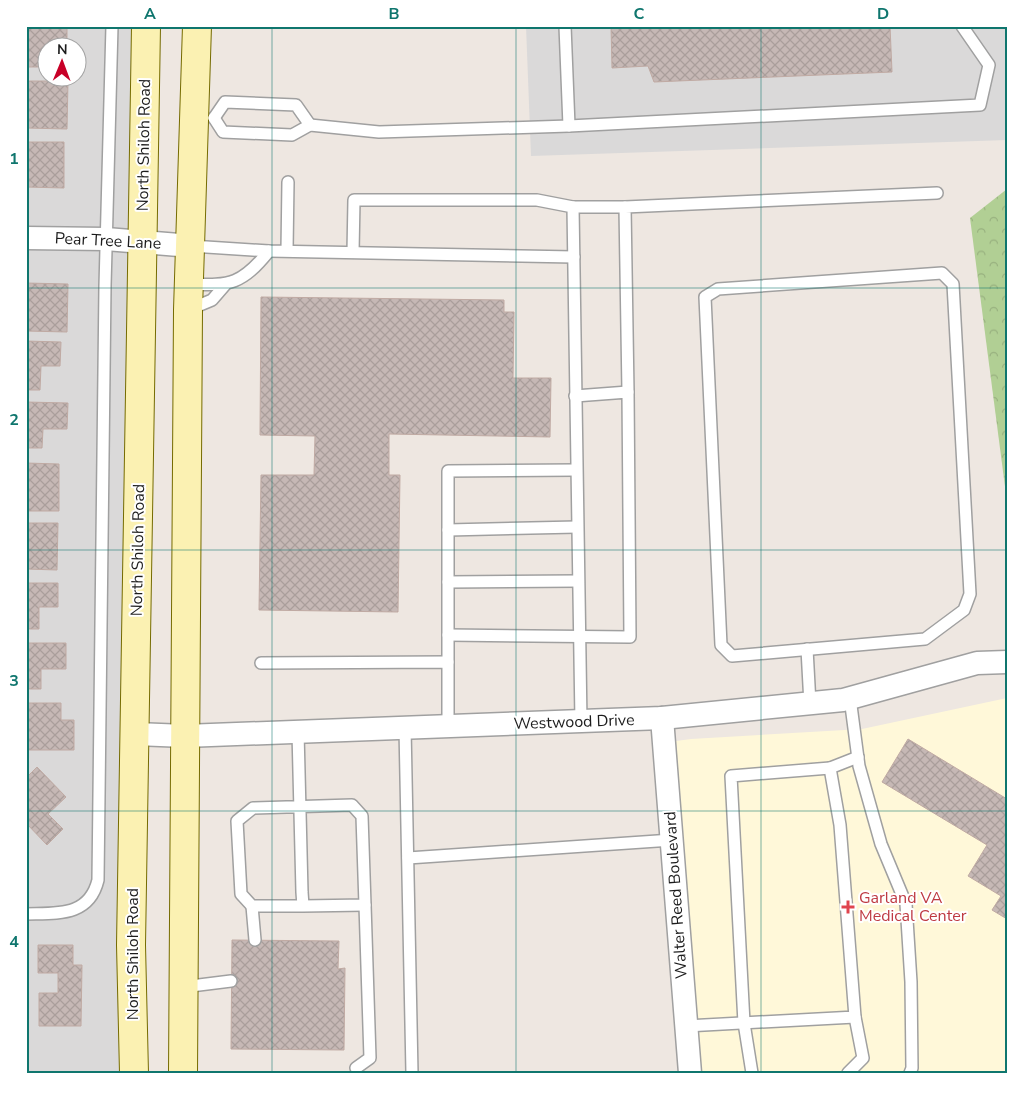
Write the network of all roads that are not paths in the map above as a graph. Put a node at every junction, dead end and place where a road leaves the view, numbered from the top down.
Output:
1 (112, 26) edge
2 (146, 26) edge
3 (197, 26) edge
4 (565, 26) edge
5 (962, 26) edge
6 (204, 118) junction
7 (310, 125) junction
8 (570, 126) junction
9 (288, 182) dead end
10 (937, 193) dead end
11 (625, 206) junction
12 (572, 207) junction
13 (26, 238) edge
14 (106, 239) junction
15 (142, 241) junction
16 (190, 246) junction
17 (287, 250) junction
18 (269, 251) junction
19 (353, 252) junction
20 (574, 257) junction
21 (225, 285) junction
22 (189, 297) junction
23 (628, 392) junction
24 (575, 396) junction
25 (576, 470) junction
26 (577, 527) junction
27 (448, 530) junction
28 (578, 581) junction
29 (448, 582) junction
30 (448, 635) junction
31 (579, 637) junction
32 (807, 650) junction
33 (448, 662) junction
34 (1007, 662) edge
35 (261, 663) dead end
36 (850, 698) junction
37 (810, 704) junction
38 (662, 718) junction
39 (581, 722) junction
40 (448, 726) junction
41 (405, 728) junction
42 (298, 732) junction
43 (136, 734) junction
44 (185, 736) junction
45 (858, 757) junction
46 (830, 768) junction
47 (300, 806) junction
48 (672, 840) junction
49 (408, 858) junction
50 (365, 905) junction
51 (252, 906) junction
52 (303, 906) junction
53 (26, 914) edge
54 (255, 940) dead end
55 (231, 981) dead end
56 (183, 987) junction
57 (854, 1016) junction
58 (744, 1023) junction
59 (686, 1026) junction
60 (356, 1068) dead end
61 (122, 1073) edge
62 (135, 1073) edge
63 (184, 1073) edge
64 (412, 1073) edge
65 (690, 1073) edge
66 (752, 1073) edge
67 (848, 1073) edge
68 (910, 1073) edge

1 - 14 lane
2 - 15 main road, North Shiloh Road
3 - 6 main road
4 - 8 lane
5 - 8 lane
6 - 7 lane
6 - 7 lane
6 - 16 main road
7 - 8 lane
9 - 17 lane
10 - 11 lane
11 - 12 lane
11 - 23 lane
12 - 19 lane
12 - 20 lane
13 - 14 street, Pear Tree Lane
14 - 15 street, Pear Tree Lane
14 - 53 lane
15 - 16 street, Pear Tree Lane
15 - 43 main road, North Shiloh Road
16 - 18 lane
16 - 22 main road
17 - 18 lane
17 - 19 lane
18 - 21 lane
19 - 20 lane
20 - 24 lane
21 - 22 lane
21 - 22 lane
22 - 44 main road
23 - 24 lane
23 - 31 lane
24 - 25 lane
25 - 26 lane
25 - 27 lane
26 - 27 lane
26 - 28 lane
27 - 29 lane
28 - 29 lane
28 - 31 lane
29 - 30 lane
30 - 31 lane
30 - 33 lane
31 - 39 lane
32 - 32 lane
32 - 37 lane
33 - 35 lane
33 - 40 lane
34 - 36 street, Westwood Drive
36 - 37 street, Westwood Drive
36 - 45 lane
37 - 38 street, Westwood Drive
38 - 39 street, Westwood Drive
38 - 48 street, Walter Reed Boulevard
39 - 40 street, Westwood Drive
40 - 41 street, Westwood Drive
41 - 42 street, Westwood Drive
41 - 49 lane
42 - 44 street, Westwood Drive
42 - 47 lane
43 - 44 street, Westwood Drive
43 - 62 main road, North Shiloh Road
44 - 56 main road
45 - 46 lane
45 - 68 lane
46 - 57 lane
46 - 58 lane
47 - 50 lane
47 - 51 lane
47 - 52 lane
48 - 49 lane
48 - 59 street, Walter Reed Boulevard
49 - 64 lane
50 - 52 lane
50 - 60 lane
51 - 52 lane
51 - 54 lane
55 - 56 lane
56 - 63 main road
57 - 58 lane
57 - 67 lane
58 - 59 lane
58 - 66 lane
59 - 65 street, Walter Reed Boulevard
61 - 62 street

